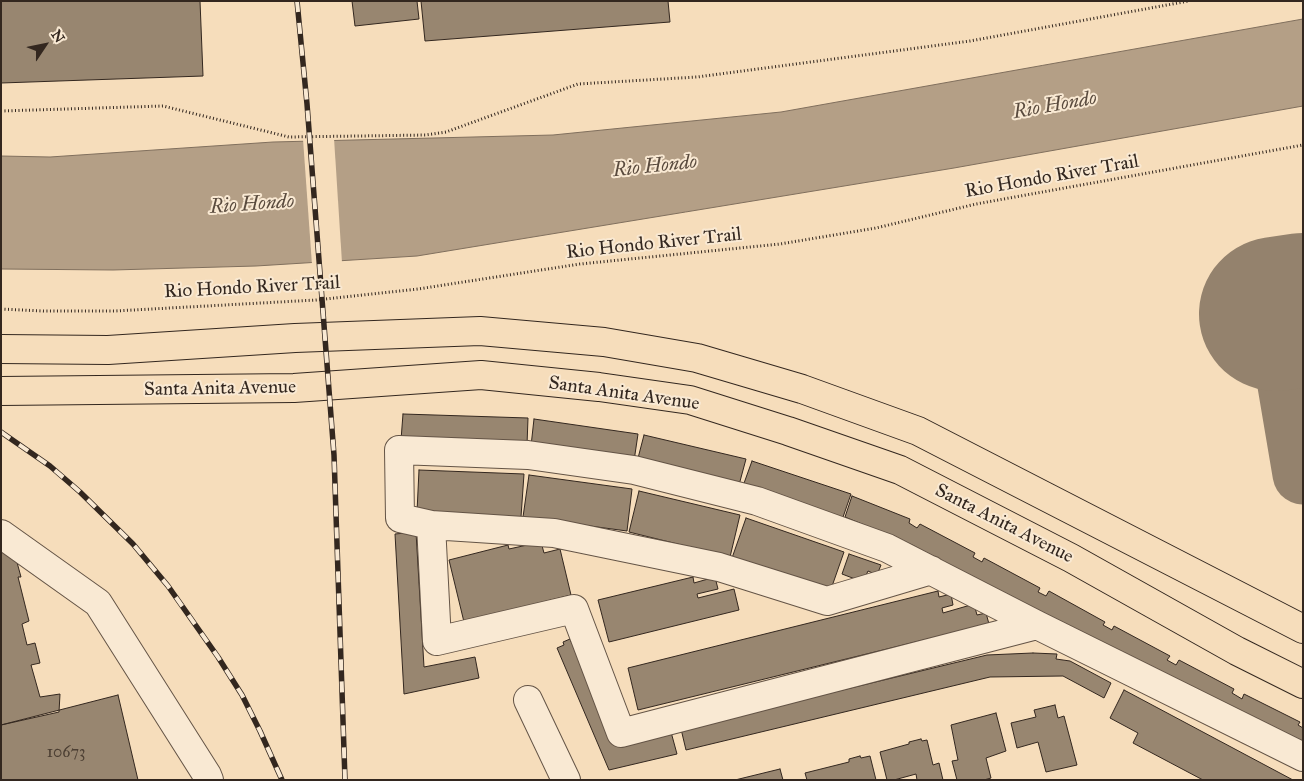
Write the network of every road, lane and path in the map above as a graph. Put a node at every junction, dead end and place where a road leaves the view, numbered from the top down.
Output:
1 (1190, 1) edge
2 (1, 111) edge
3 (1303, 146) edge
4 (1, 309) edge
5 (1, 349) edge
6 (1, 391) edge
7 (431, 525) junction
8 (1, 534) edge
9 (931, 570) junction
10 (1037, 625) junction
11 (1303, 629) edge
12 (1303, 684) edge
13 (528, 700) dead end
14 (1303, 757) edge
15 (208, 780) edge
16 (566, 780) edge

1 - 2 path
3 - 4 path, Rio Hondo River Trail
5 - 11 main road
6 - 12 main road, Santa Anita Avenue
7 - 9 street
7 - 9 street
7 - 10 street
8 - 15 street
9 - 10 street
10 - 14 street
13 - 16 street

